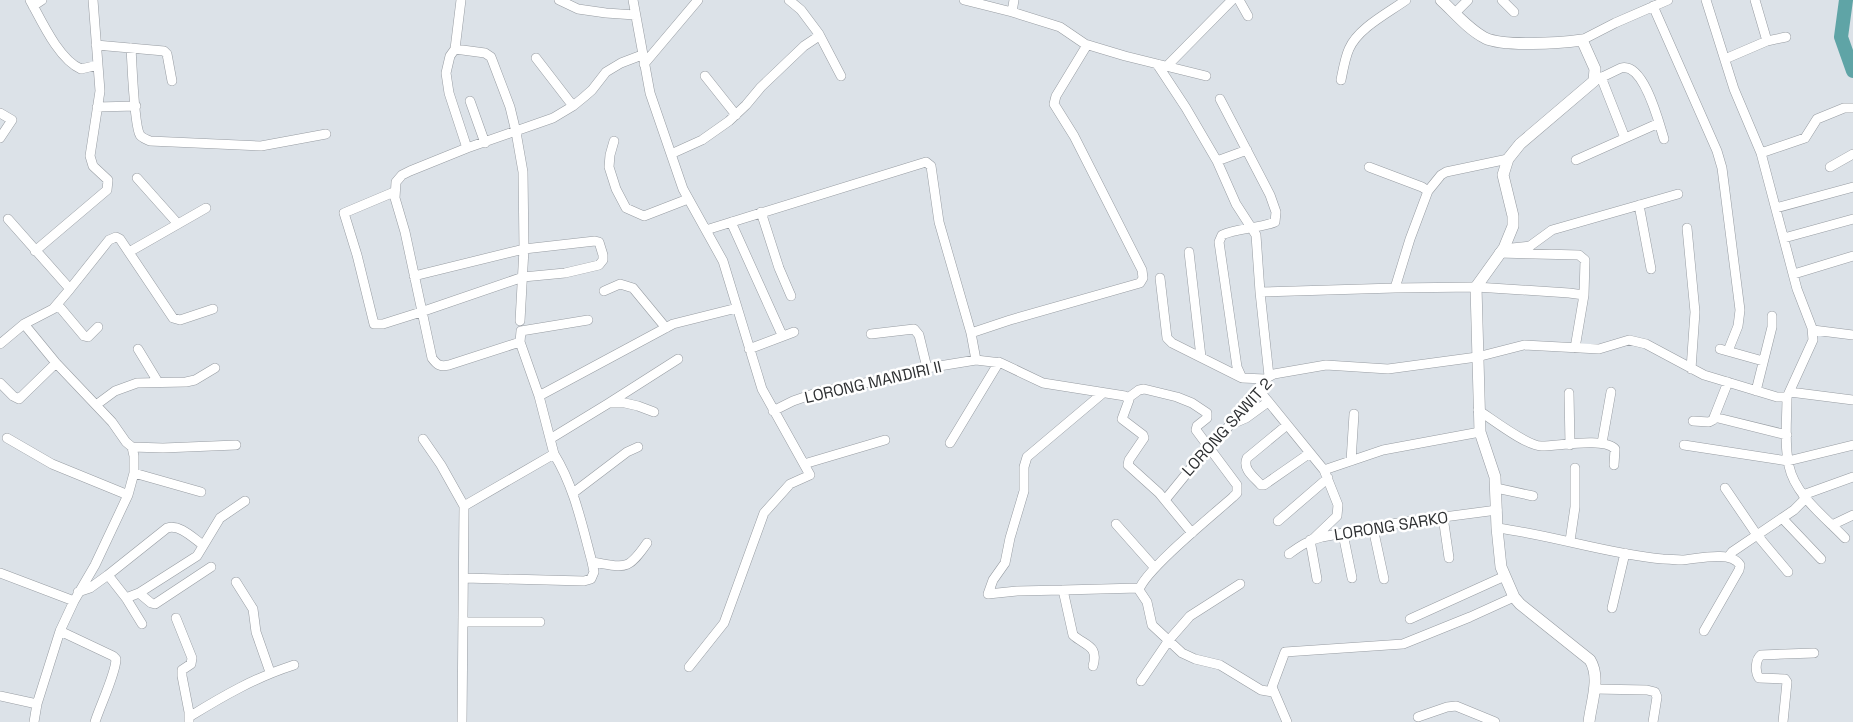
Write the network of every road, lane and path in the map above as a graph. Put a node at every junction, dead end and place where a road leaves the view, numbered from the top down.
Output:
1 (42, 0) edge
2 (461, 0) edge
3 (559, 0) edge
4 (633, 0) edge
5 (698, 0) edge
6 (789, 0) edge
7 (964, 0) edge
8 (1014, 0) edge
9 (1232, 0) edge
10 (1239, 0) edge
11 (1406, 0) edge
12 (1442, 0) edge
13 (1468, 0) edge
14 (1502, 0) edge
15 (1668, 0) edge
16 (1706, 0) edge
17 (1754, 0) edge
18 (91, 2) edge
19 (32, 3) edge
20 (1653, 6) junction
21 (1012, 12) junction
22 (1514, 12) dead end
23 (1455, 13) junction
24 (635, 15) junction
25 (1248, 16) dead end
26 (819, 34) junction
27 (1786, 37) dead end
28 (1582, 40) junction
29 (1767, 41) junction
30 (96, 45) junction
31 (1087, 45) junction
32 (131, 48) junction
33 (455, 49) junction
34 (536, 58) dead end
35 (643, 59) junction
36 (1725, 59) junction
37 (1157, 64) junction
38 (98, 65) junction
39 (1167, 66) junction
40 (705, 76) dead end
41 (841, 76) dead end
42 (1206, 76) dead end
43 (1597, 79) junction
44 (1341, 80) dead end
45 (172, 81) dead end
46 (1220, 99) dead end
47 (470, 101) dead end
48 (136, 106) junction
49 (573, 106) junction
50 (97, 107) junction
51 (1853, 108) edge
52 (0, 112) edge
53 (736, 115) junction
54 (1659, 123) junction
55 (516, 132) junction
56 (326, 134) dead end
57 (0, 138) edge
58 (1625, 138) junction
59 (1664, 139) dead end
60 (614, 141) dead end
61 (485, 143) junction
62 (467, 148) junction
63 (1247, 150) junction
64 (1761, 153) junction
65 (671, 154) junction
66 (1853, 154) edge
67 (1508, 160) junction
68 (1576, 160) dead end
69 (1217, 161) junction
70 (1369, 167) dead end
71 (1830, 167) dead end
72 (137, 178) dead end
73 (1853, 187) edge
74 (1428, 191) junction
75 (394, 192) junction
76 (1678, 194) dead end
77 (688, 199) junction
78 (1639, 206) junction
79 (206, 208) dead end
80 (1776, 208) junction
81 (761, 212) junction
82 (8, 219) dead end
83 (1853, 219) edge
84 (731, 222) junction
85 (178, 224) junction
86 (1687, 228) dead end
87 (1253, 229) junction
88 (706, 230) junction
89 (1784, 238) junction
90 (524, 249) junction
91 (36, 251) junction
92 (1502, 251) junction
93 (128, 252) junction
94 (1190, 252) dead end
95 (1853, 256) edge
96 (1650, 269) dead end
97 (1794, 274) junction
98 (414, 276) junction
99 (523, 277) junction
100 (1160, 278) dead end
101 (1476, 287) junction
102 (1395, 288) junction
103 (70, 289) junction
104 (604, 291) dead end
105 (1260, 292) junction
106 (1584, 295) junction
107 (791, 296) dead end
108 (58, 305) junction
109 (737, 308) junction
110 (213, 309) dead end
111 (421, 312) junction
112 (1772, 316) dead end
113 (588, 320) dead end
114 (520, 322) dead end
115 (24, 324) junction
116 (98, 327) dead end
117 (666, 328) junction
118 (0, 329) edge
119 (1813, 330) junction
120 (794, 332) dead end
121 (971, 333) junction
122 (871, 334) dead end
123 (1853, 335) edge
124 (782, 336) junction
125 (3, 340) edge
126 (520, 342) junction
127 (749, 348) junction
128 (1574, 348) junction
129 (138, 349) dead end
130 (1200, 357) junction
131 (1477, 357) junction
132 (678, 359) dead end
133 (976, 360) junction
134 (1763, 361) junction
135 (1000, 362) junction
136 (56, 363) junction
137 (215, 368) dead end
138 (927, 368) junction
139 (1691, 369) junction
140 (1242, 378) junction
141 (1267, 378) junction
142 (158, 382) junction
143 (1728, 382) junction
144 (0, 383) edge
145 (1258, 389) junction
146 (1756, 391) junction
147 (1611, 392) dead end
148 (1103, 393) junction
149 (1569, 393) dead end
150 (1788, 394) junction
151 (539, 396) junction
152 (1128, 398) junction
153 (1853, 400) edge
154 (1268, 402) junction
155 (609, 403) junction
156 (96, 405) junction
157 (1478, 410) junction
158 (773, 411) junction
159 (654, 412) dead end
160 (1354, 414) dead end
161 (1714, 417) junction
162 (1693, 421) dead end
163 (1230, 424) junction
164 (1287, 425) junction
165 (1480, 432) junction
166 (1787, 435) junction
167 (7, 438) dead end
168 (424, 439) dead end
169 (550, 439) junction
170 (885, 440) dead end
171 (950, 443) dead end
172 (1602, 443) junction
173 (1570, 445) junction
174 (1684, 445) dead end
175 (1853, 445) edge
176 (236, 446) dead end
177 (1209, 446) junction
178 (132, 447) junction
179 (638, 447) dead end
180 (1310, 453) junction
181 (554, 454) junction
182 (1788, 460) junction
183 (1351, 461) junction
184 (804, 464) junction
185 (1614, 465) dead end
186 (1575, 468) dead end
187 (134, 473) junction
188 (1326, 474) junction
189 (1853, 477) edge
190 (1496, 488) junction
191 (1725, 488) dead end
192 (200, 492) dead end
193 (573, 493) junction
194 (128, 495) junction
195 (1533, 496) dead end
196 (1804, 497) junction
197 (1165, 500) junction
198 (245, 501) dead end
199 (464, 506) junction
200 (1497, 510) junction
201 (1853, 515) edge
202 (1443, 517) junction
203 (1782, 518) junction
204 (1278, 521) dead end
205 (1116, 524) dead end
206 (1832, 525) junction
207 (1373, 528) junction
208 (1497, 528) junction
209 (1192, 533) junction
210 (1343, 534) junction
211 (1757, 535) junction
212 (1845, 538) dead end
213 (1312, 540) junction
214 (1570, 541) junction
215 (647, 543) dead end
216 (203, 546) junction
217 (1624, 553) junction
218 (1289, 554) dead end
219 (1728, 557) junction
220 (1449, 558) dead end
221 (1821, 559) dead end
222 (592, 562) junction
223 (211, 567) dead end
224 (1155, 568) junction
225 (1788, 572) dead end
226 (0, 573) edge
227 (108, 575) junction
228 (1505, 576) junction
229 (464, 578) junction
230 (1317, 578) dead end
231 (1352, 578) dead end
232 (1384, 579) dead end
233 (236, 582) dead end
234 (1240, 584) dead end
235 (1139, 588) junction
236 (1063, 590) junction
237 (78, 592) junction
238 (139, 593) junction
239 (1514, 597) junction
240 (126, 598) junction
241 (74, 600) junction
242 (1612, 608) dead end
243 (176, 618) dead end
244 (1410, 619) dead end
245 (463, 622) junction
246 (540, 622) dead end
247 (142, 624) dead end
248 (60, 631) junction
249 (1704, 631) dead end
250 (1168, 640) junction
251 (1814, 653) dead end
252 (294, 665) dead end
253 (1093, 666) dead end
254 (689, 667) dead end
255 (270, 672) junction
256 (1141, 681) dead end
257 (1594, 689) junction
258 (1273, 692) junction
259 (0, 696) edge
260 (37, 704) junction
261 (1418, 717) dead end
262 (189, 720) edge
263 (34, 722) edge
264 (95, 722) edge
265 (462, 722) edge
266 (1287, 722) edge
267 (1495, 722) edge
268 (1589, 722) edge
269 (1653, 722) edge
270 (1783, 722) edge

1 - 19 street
2 - 33 street
3 - 24 street
4 - 24 street
5 - 35 street
6 - 26 street
7 - 21 street
8 - 21 street
9 - 39 street
10 - 25 street
11 - 44 street
12 - 23 street
13 - 23 street
14 - 22 street
15 - 20 street
16 - 36 street
17 - 29 street
18 - 30 street
19 - 38 street
20 - 28 street
20 - 134 street
21 - 31 street
23 - 28 street
24 - 35 street
26 - 41 street
26 - 53 street
27 - 29 street
28 - 43 street
29 - 36 street
30 - 32 street
30 - 38 street
31 - 37 street
31 - 121 street
32 - 45 street
32 - 48 street
33 - 55 street
33 - 62 street
34 - 49 street
35 - 49 street
35 - 65 street
36 - 64 street
37 - 39 street
37 - 69 street
38 - 50 street
39 - 42 street
40 - 53 street
43 - 54 street
43 - 58 street
43 - 67 street
46 - 63 street
47 - 61 street
48 - 50 street
48 - 56 street
49 - 55 street
50 - 91 street
51 - 64 street
52 - 57 street
53 - 65 street
54 - 58 street
54 - 59 street
55 - 61 street
55 - 90 street
58 - 68 street
60 - 77 street
61 - 62 street
62 - 75 street
63 - 69 street
63 - 87 street
64 - 80 street
65 - 77 street
66 - 71 street
67 - 74 street
67 - 92 street
69 - 87 street
70 - 74 street
72 - 85 street
73 - 80 street
74 - 102 street
75 - 98 street
75 - 111 street
76 - 78 street
77 - 88 street
78 - 92 street
78 - 96 street
79 - 85 street
80 - 89 street
81 - 84 street
81 - 107 street
81 - 121 street
82 - 91 street
83 - 89 street
84 - 88 street
84 - 124 street
85 - 93 street
86 - 139 street
87 - 105 street
87 - 140 street
88 - 109 street
89 - 97 street
90 - 98 street
90 - 99 street
90 - 99 street
91 - 103 street
92 - 101 street
92 - 106 street
93 - 103 street
93 - 110 street
94 - 130 street
95 - 97 street
97 - 119 street
98 - 111 street
99 - 111 street
99 - 114 street
100 - 130 street
101 - 102 street
101 - 106 street
101 - 131 street
102 - 105 street
103 - 108 street
104 - 117 street
105 - 141 street
106 - 128 street
108 - 115 street
108 - 116 street
109 - 117 street
109 - 127 street
111 - 126 street
112 - 134 street
113 - 126 street
115 - 125 street
115 - 136 street
117 - 151 street
118 - 125 street
119 - 123 street
119 - 150 street
120 - 124 street
121 - 133 street
122 - 138 street
124 - 127 street
126 - 151 street
127 - 158 street
128 - 131 street, LORONG SAWIT 2
128 - 139 street, LORONG SAWIT 2
129 - 142 street
130 - 140 street
131 - 141 street, LORONG SAWIT 2
131 - 157 street
132 - 155 street
133 - 135 street, LORONG MANDIRI II
133 - 138 street, LORONG MANDIRI II
134 - 146 street
135 - 148 street
135 - 171 street
136 - 144 street
136 - 156 street
137 - 142 street
138 - 158 street, LORONG MANDIRI II
139 - 143 street, LORONG SAWIT 2
140 - 141 street
141 - 145 street, LORONG SAWIT 2
142 - 156 street
143 - 146 street, LORONG SAWIT 2
143 - 161 street
145 - 154 street
145 - 163 street, LORONG SAWIT 2
146 - 150 street, LORONG SAWIT 2
147 - 172 street
148 - 152 street
148 - 236 street
149 - 173 street
150 - 153 street, LORONG SAWIT 2
150 - 166 street
151 - 169 street
152 - 177 street
152 - 197 street
154 - 163 street
154 - 164 street
155 - 159 street
155 - 169 street
156 - 178 street
157 - 165 street
157 - 173 street
158 - 184 street
160 - 183 street
161 - 162 street
161 - 166 street
163 - 177 street, LORONG SAWIT 2
164 - 180 street
164 - 180 street
165 - 183 street
165 - 190 street
166 - 182 street
167 - 194 street
168 - 199 street
169 - 181 street
170 - 184 street
172 - 173 street
172 - 185 street
174 - 182 street
175 - 182 street
176 - 178 street
177 - 197 street, LORONG SAWIT 2
177 - 209 street
178 - 187 street
179 - 193 street
180 - 188 street
181 - 193 street
181 - 199 street
182 - 196 street
183 - 188 street
184 - 254 street
186 - 214 street
187 - 192 street
187 - 194 street
188 - 204 street
188 - 213 street
189 - 196 street
190 - 195 street
190 - 200 street
191 - 211 street
193 - 222 street
194 - 237 street
196 - 203 street
196 - 206 street
197 - 209 street
198 - 216 street
199 - 229 street
200 - 202 street, LORONG SARKO
200 - 208 street
201 - 206 street
202 - 207 street, LORONG SARKO
202 - 220 street
203 - 211 street
203 - 221 street
205 - 224 street
206 - 212 street
207 - 210 street, LORONG SARKO
207 - 232 street
208 - 214 street
208 - 228 street
209 - 224 street
210 - 213 street, LORONG SARKO
210 - 231 street
211 - 219 street
211 - 225 street
213 - 218 street, LORONG SARKO
213 - 230 street
214 - 217 street
215 - 222 street
216 - 227 street
216 - 238 street
217 - 219 street
217 - 242 street
219 - 249 street
222 - 229 street
223 - 238 street
224 - 235 street
226 - 241 street
227 - 237 street
227 - 240 street
228 - 239 street
228 - 244 street
229 - 245 street
233 - 255 street
234 - 250 street
235 - 236 street
235 - 250 street
236 - 253 street
237 - 241 street
238 - 240 street
239 - 257 street
239 - 258 street
240 - 247 street
241 - 248 street
243 - 262 street
245 - 246 street
245 - 265 street
248 - 260 street
248 - 264 street
250 - 256 street
250 - 258 street
251 - 270 street
252 - 255 street
255 - 262 street
257 - 268 street
257 - 269 street
258 - 266 street
259 - 260 street
260 - 263 street
261 - 267 street

